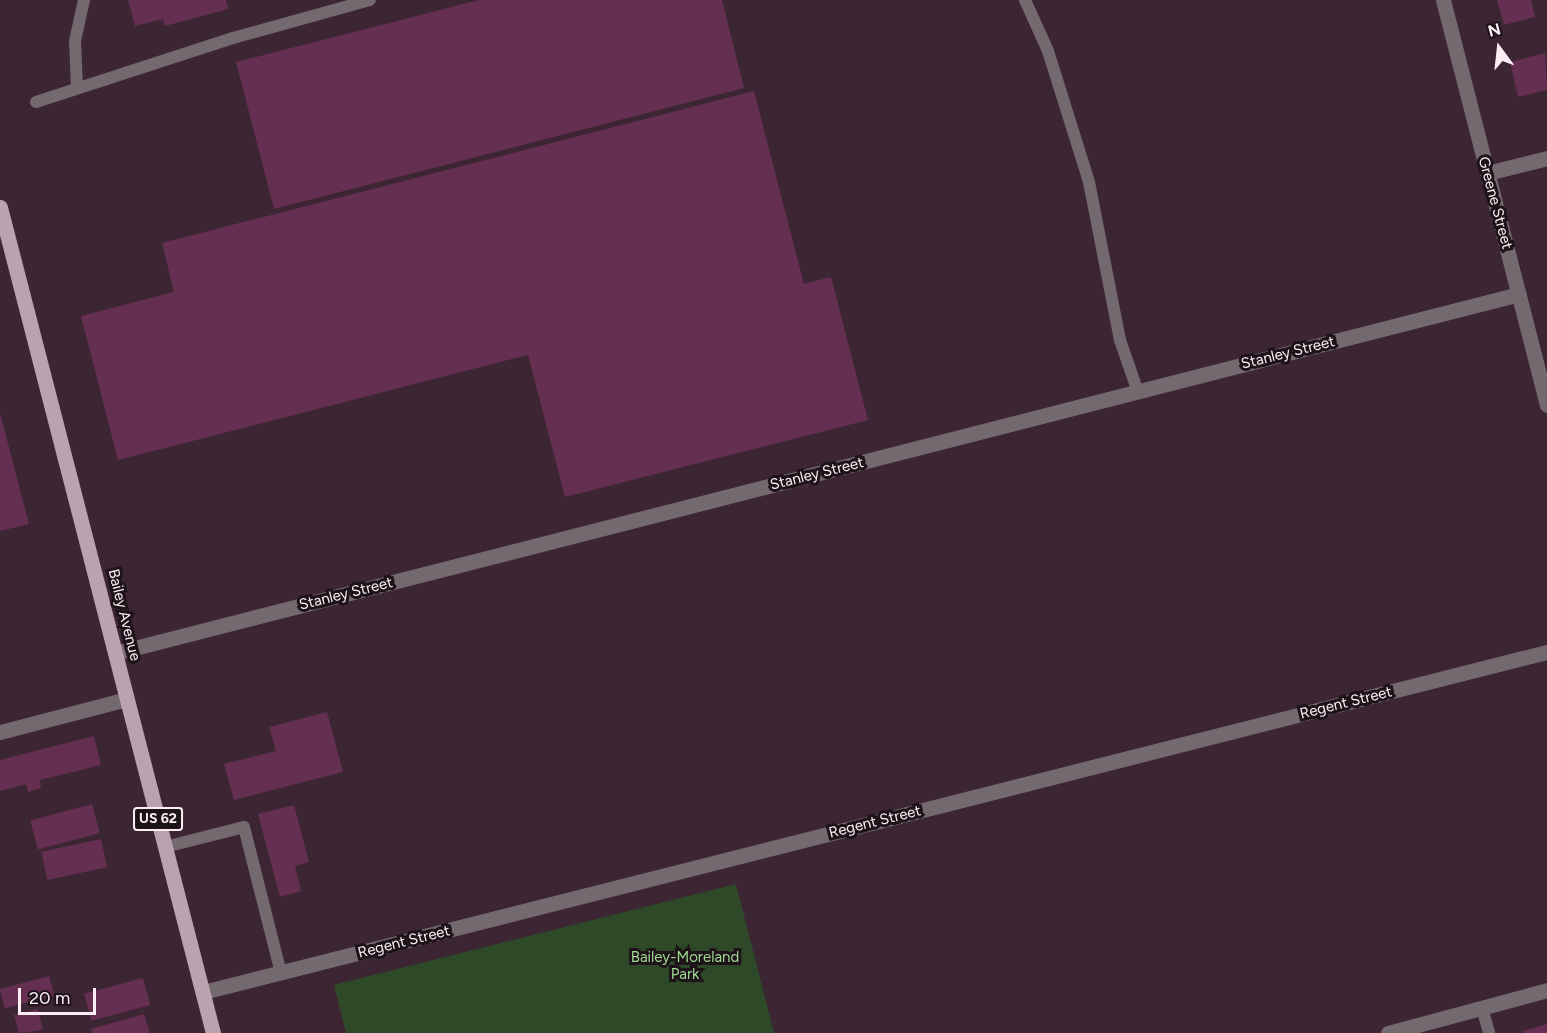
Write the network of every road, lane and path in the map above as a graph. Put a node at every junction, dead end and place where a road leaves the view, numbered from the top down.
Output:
1 (84, 0) edge
2 (370, 0) edge
3 (1024, 0) edge
4 (1443, 0) edge
5 (77, 88) junction
6 (36, 102) dead end
7 (1547, 158) edge
8 (1487, 173) junction
9 (0, 207) edge
10 (1519, 294) junction
11 (1138, 392) junction
12 (1547, 405) edge
13 (1547, 652) edge
14 (115, 653) junction
15 (127, 699) junction
16 (0, 732) edge
17 (165, 847) junction
18 (281, 973) junction
19 (1547, 990) edge
20 (203, 992) junction
21 (1482, 1008) junction
22 (213, 1033) edge
23 (1388, 1033) edge
24 (1489, 1033) edge

1 - 5 lane
2 - 5 lane
3 - 11 lane
4 - 8 street, Greene Street
5 - 6 lane
7 - 8 street
8 - 10 street, Greene Street
9 - 14 main road, Bailey Avenue / US 62
10 - 11 street, Stanley Street
10 - 12 street, Greene Street
11 - 14 street, Stanley Street
13 - 18 street, Regent Street
14 - 15 main road, Bailey Avenue / US 62
15 - 16 street
15 - 17 main road, Bailey Avenue / US 62
17 - 18 lane
17 - 20 main road, Bailey Avenue / US 62
18 - 20 street, Regent Street
19 - 21 street
20 - 22 main road, Bailey Avenue / US 62
21 - 23 street
21 - 24 lane

